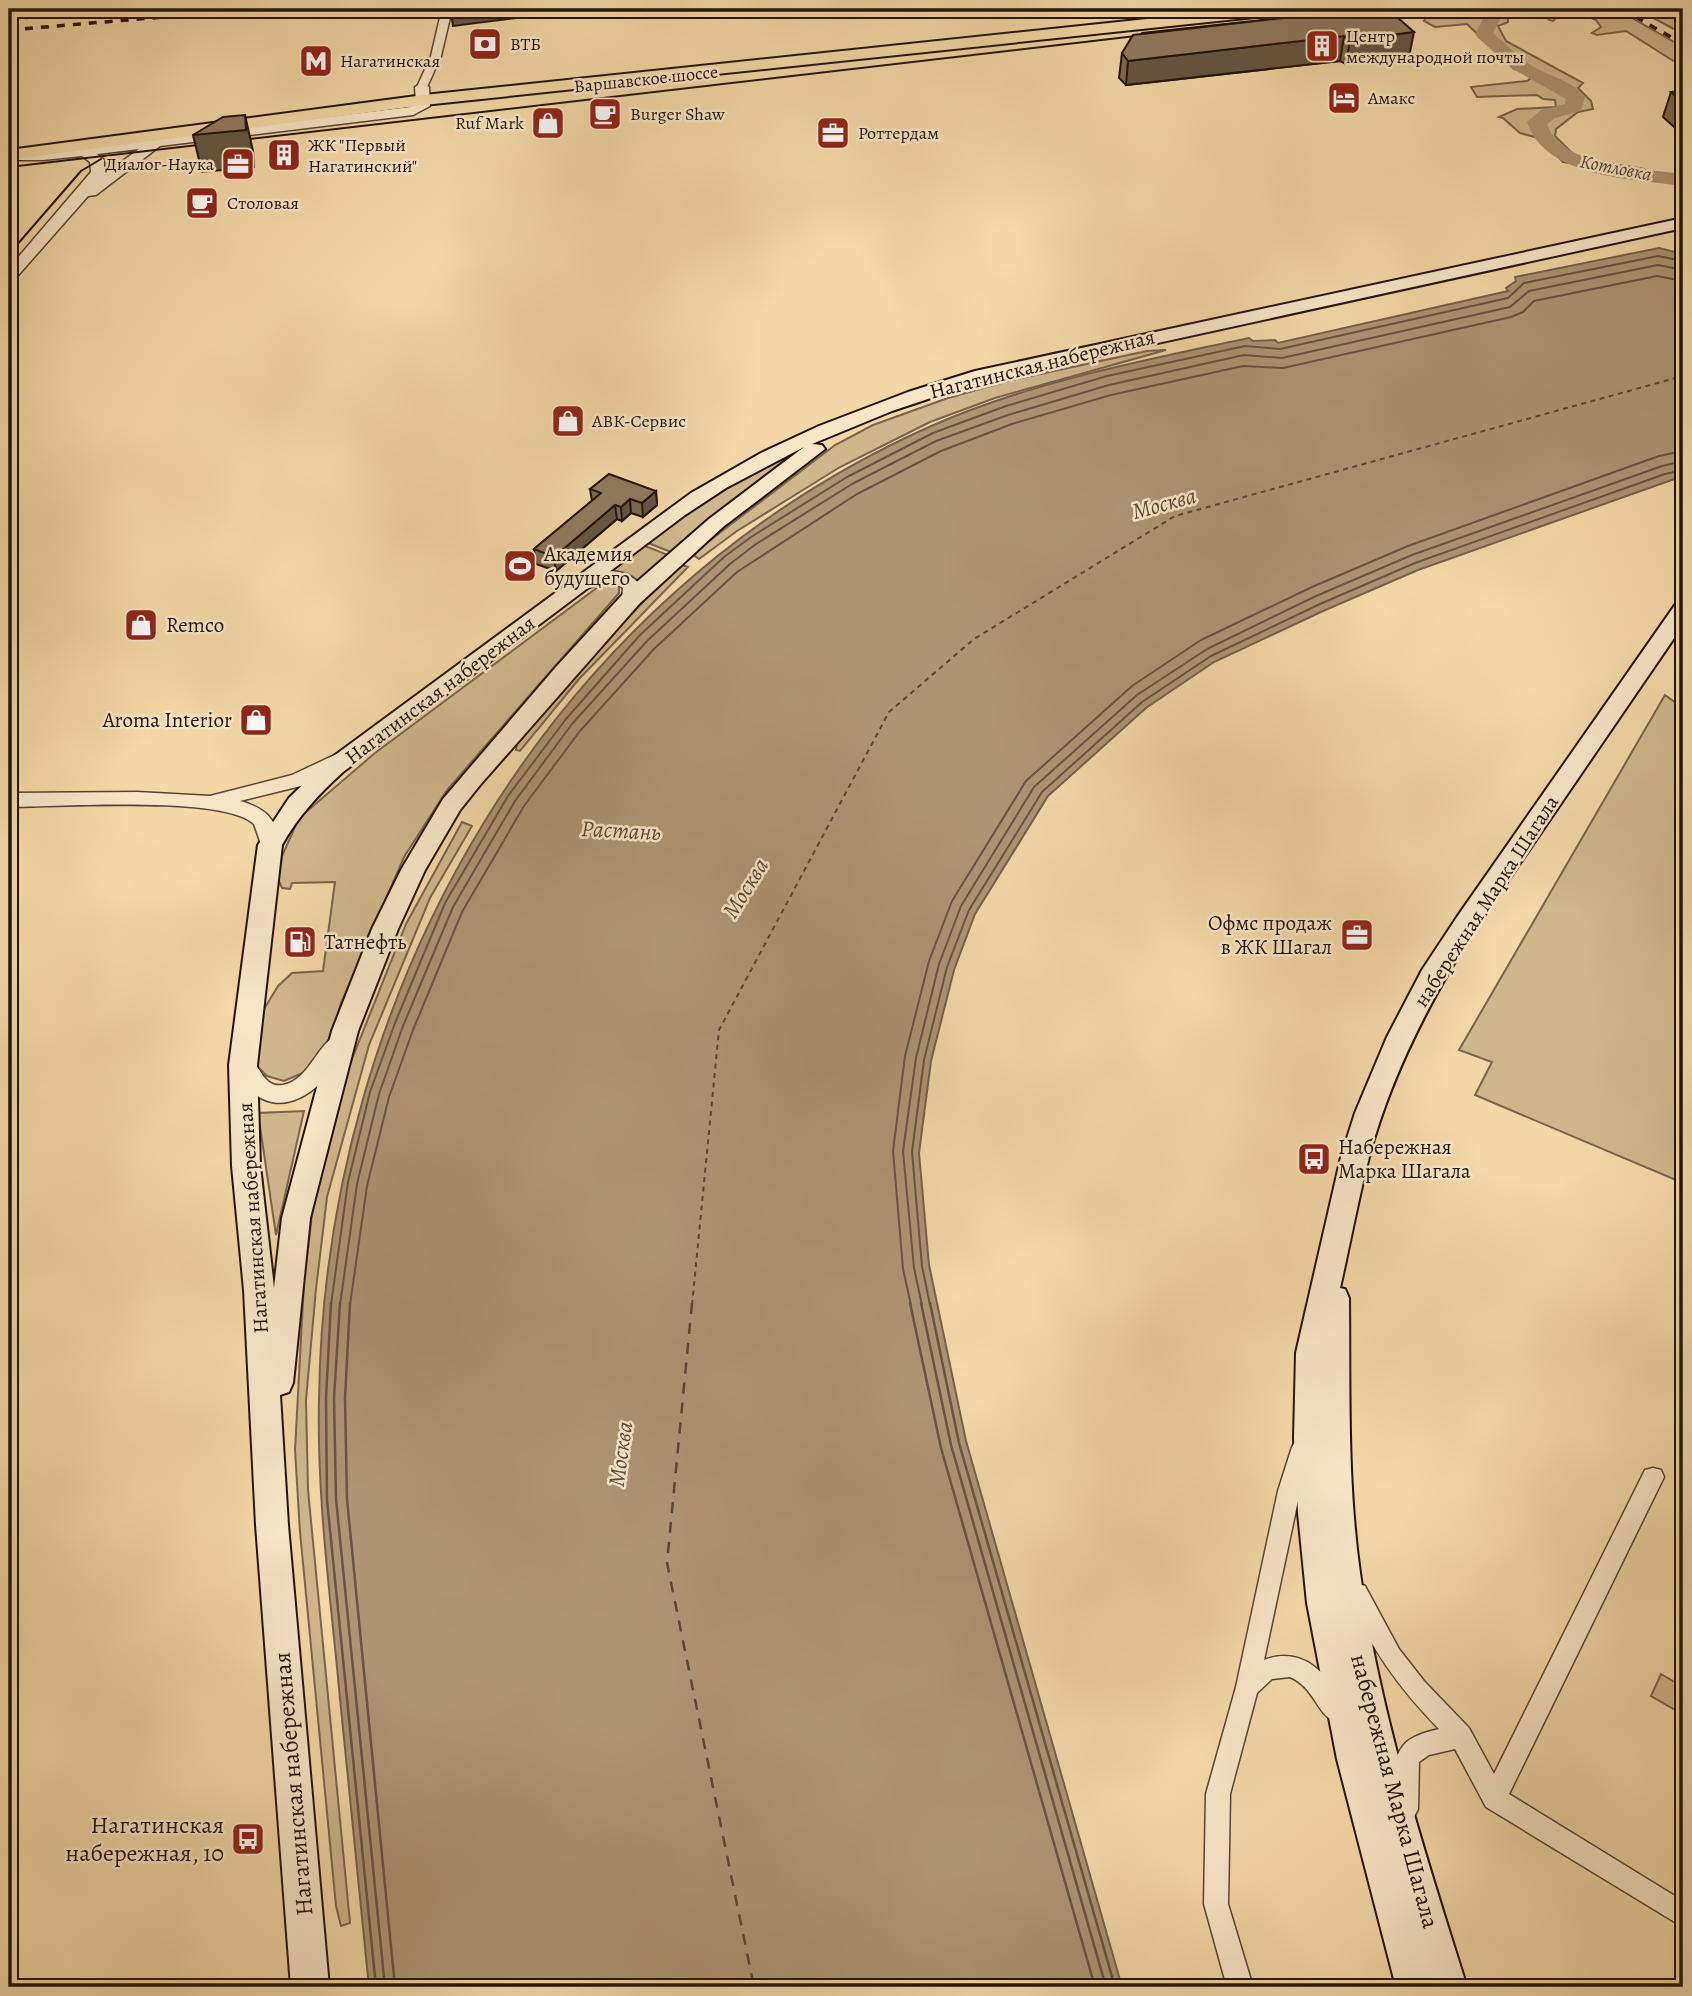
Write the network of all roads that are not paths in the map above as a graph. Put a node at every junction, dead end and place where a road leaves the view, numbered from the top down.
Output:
1 (446, 9) edge
2 (1180, 9) edge
3 (1284, 9) edge
4 (423, 94) junction
5 (220, 110) dead end
6 (133, 121) dead end
7 (158, 138) junction
8 (9, 142) edge
9 (83, 150) junction
10 (9, 155) edge
11 (79, 200) junction
12 (1683, 223) edge
13 (1683, 231) edge
14 (9, 277) edge
15 (580, 586) junction
16 (631, 599) junction
17 (1683, 610) edge
18 (359, 749) junction
19 (9, 800) edge
20 (195, 802) junction
21 (270, 845) junction
22 (345, 1031) junction
23 (243, 1065) junction
24 (1333, 1258) junction
25 (1310, 1424) junction
26 (271, 1454) junction
27 (1653, 1477) dead end
28 (1343, 1561) junction
29 (1247, 1687) junction
30 (1461, 1736) junction
31 (1355, 1759) junction
32 (1494, 1799) junction
33 (1409, 1854) junction
34 (1683, 1915) edge
35 (310, 1987) edge
36 (1240, 1987) edge
37 (1415, 1987) edge
38 (1448, 1987) edge

1 - 4 street
2 - 4 main road, Варшавское шоссе
3 - 4 main road, Варшавское шоссе
4 - 5 main road, Варшавское шоссе
4 - 7 main road, Варшавское шоссе
6 - 8 main road
7 - 9 street
7 - 10 main road, Варшавское шоссе
7 - 11 street
9 - 10 street
9 - 11 street
11 - 14 street
12 - 15 main road, Нагатинская набережная
13 - 16 main road, Нагатинская набережная
15 - 16 street
15 - 18 main road, Нагатинская набережная
16 - 22 main road, Нагатинская набережная
17 - 24 main road, набережная Марка Шагала
18 - 20 street
18 - 21 main road, Нагатинская набережная
19 - 20 street
20 - 21 street
21 - 23 main road, Нагатинская набережная
22 - 23 street
22 - 26 main road, Нагатинская набережная
23 - 26 main road, Нагатинская набережная
24 - 25 main road, набережная Марка Шагала
24 - 28 main road, набережная Марка Шагала
25 - 29 street
25 - 31 main road, набережная Марка Шагала
26 - 35 main road, Нагатинская набережная
27 - 32 street
28 - 30 street
28 - 33 main road, набережная Марка Шагала
29 - 31 street
29 - 36 street
30 - 32 street
30 - 33 street
31 - 37 main road, набережная Марка Шагала
32 - 34 street
33 - 38 main road, набережная Марка Шагала

